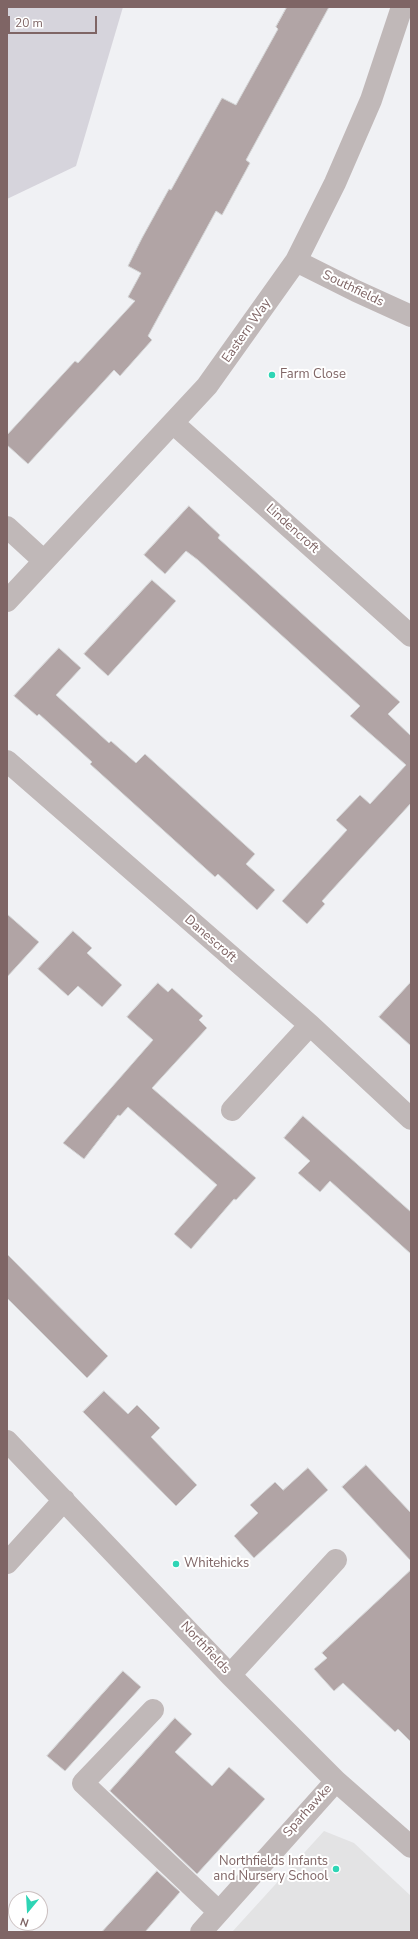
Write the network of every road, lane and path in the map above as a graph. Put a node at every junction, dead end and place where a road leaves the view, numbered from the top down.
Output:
1 (402, 7) edge
2 (296, 261) junction
3 (411, 316) edge
4 (173, 423) junction
5 (7, 527) edge
6 (44, 561) junction
7 (7, 601) edge
8 (411, 636) edge
9 (7, 761) edge
10 (310, 1025) junction
11 (232, 1110) dead end
12 (411, 1119) edge
13 (7, 1441) edge
14 (64, 1500) junction
15 (336, 1560) dead end
16 (7, 1563) edge
17 (230, 1675) junction
18 (153, 1710) dead end
19 (336, 1780) junction
20 (411, 1847) edge
21 (219, 1912) junction
22 (201, 1932) edge

1 - 2 street, Eastern Way
2 - 3 street, Southfields
2 - 4 street, Eastern Way
4 - 6 street, Eastern Way
4 - 8 street, Lindencroft
5 - 6 street
6 - 7 street, Eastern Way
9 - 10 street, Danescroft
10 - 11 street
10 - 12 street, Danescroft
13 - 14 street, Northfields
14 - 16 street
14 - 17 street, Northfields
15 - 17 street
17 - 19 street, Northfields
18 - 21 street
19 - 20 street, Northfields
19 - 21 street, Sparhawke
21 - 22 street, Sparhawke

